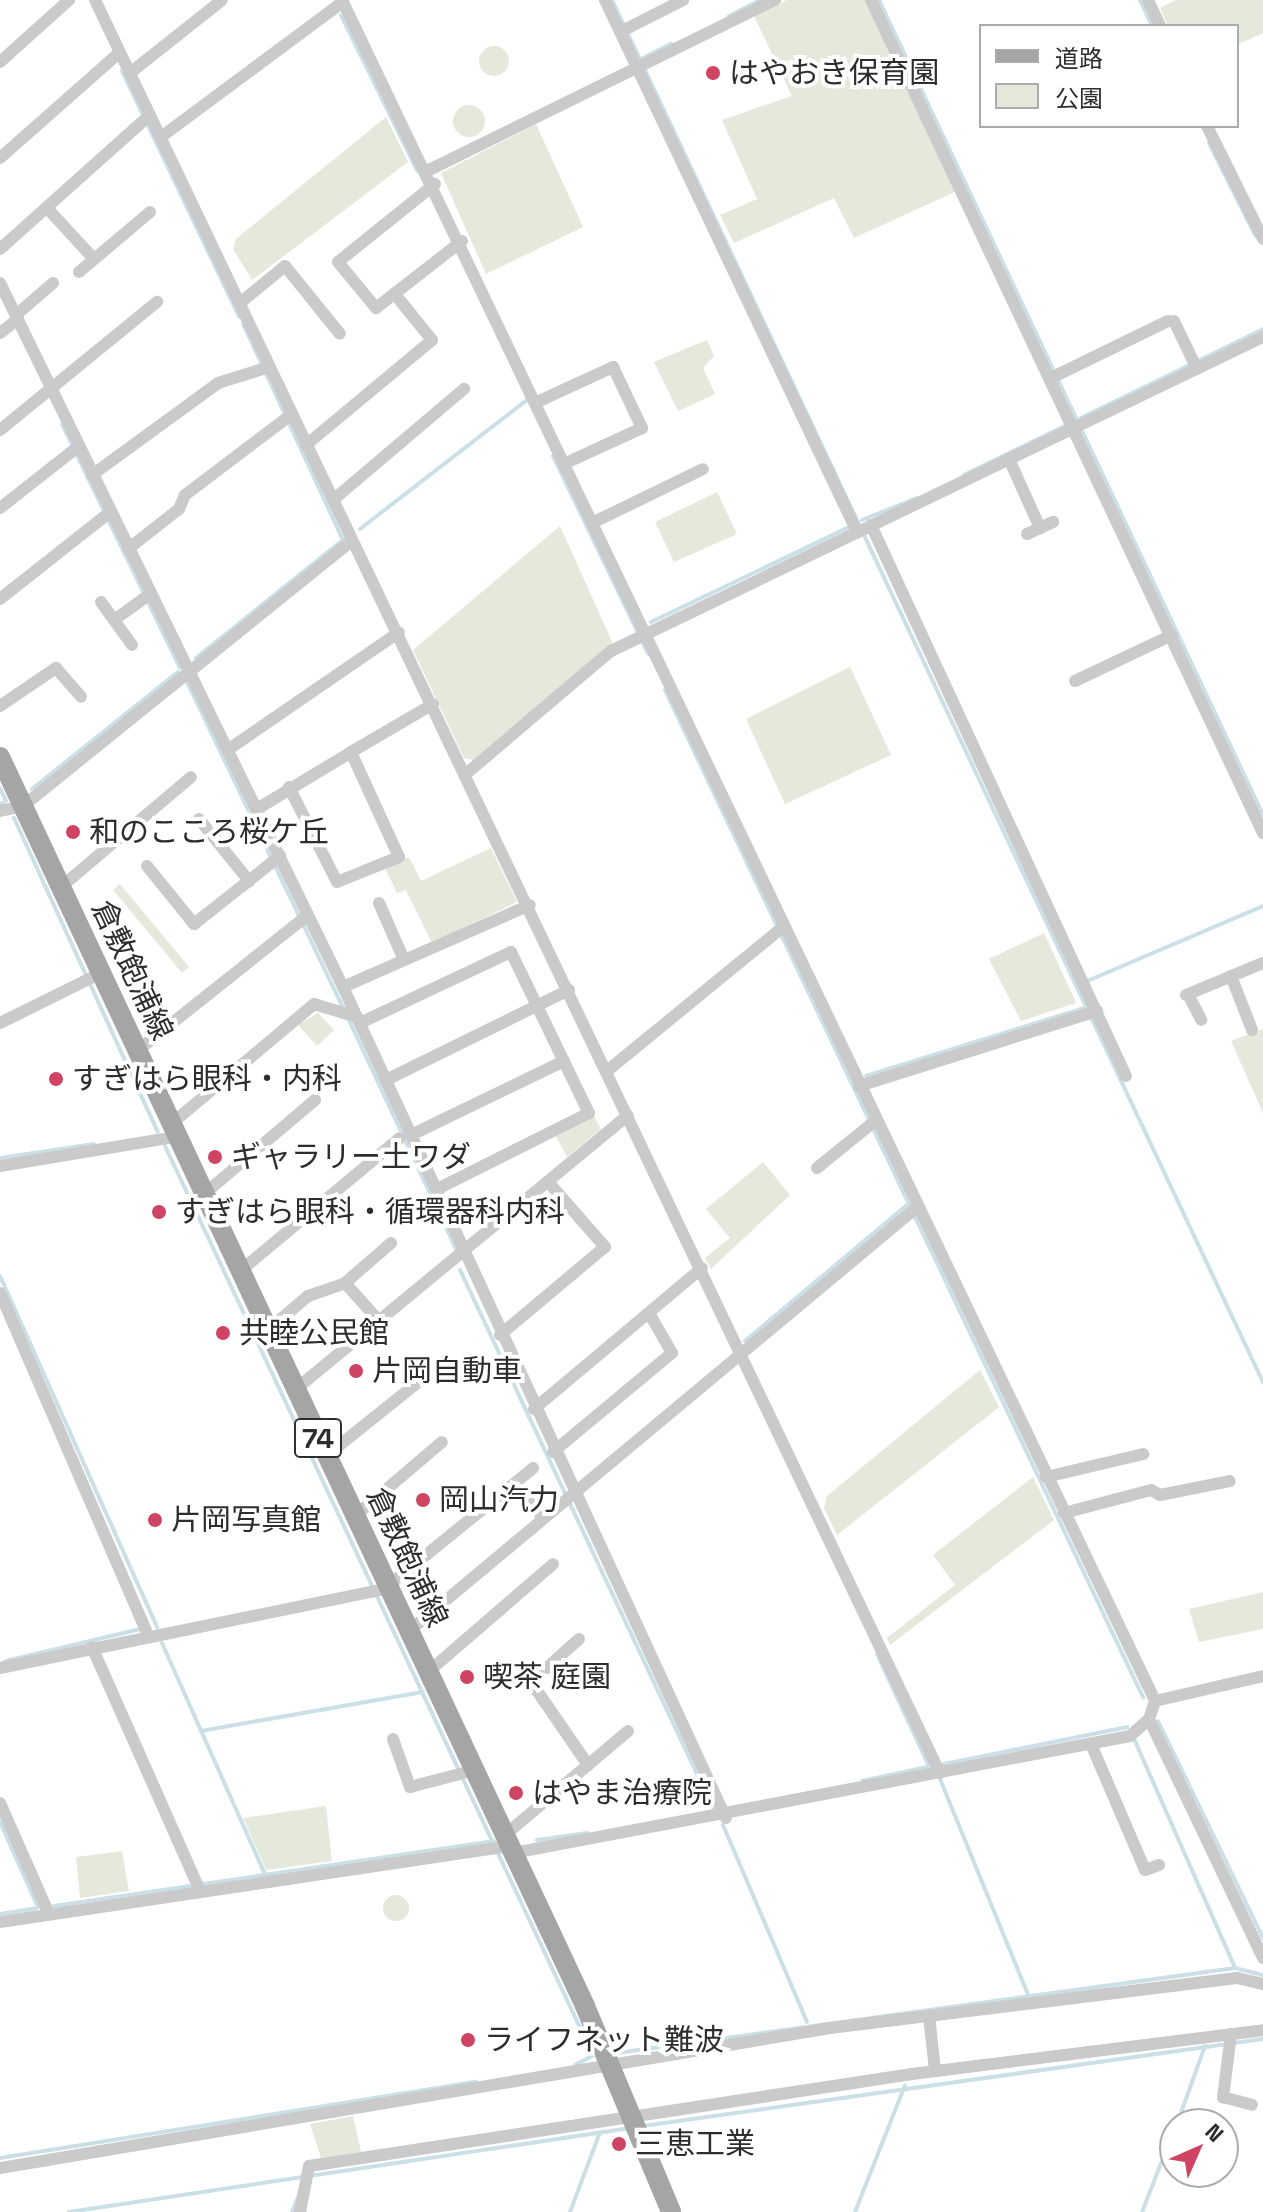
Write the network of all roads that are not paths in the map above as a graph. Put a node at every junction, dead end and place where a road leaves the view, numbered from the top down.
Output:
1 (69, 0) edge
2 (110, 0) edge
3 (222, 0) edge
4 (605, 0) edge
5 (681, 0) edge
6 (775, 0) edge
7 (871, 0) edge
8 (1148, 0) edge
9 (342, 1) edge
10 (97, 4) edge
11 (1159, 24) edge
12 (624, 29) junction
13 (116, 55) junction
14 (0, 62) edge
15 (642, 66) junction
16 (130, 73) junction
17 (147, 117) junction
18 (1208, 128) edge
19 (161, 137) junction
20 (0, 158) edge
21 (429, 170) junction
22 (430, 187) junction
23 (47, 208) junction
24 (150, 212) dead end
25 (1263, 239) edge
26 (457, 244) junction
27 (0, 249) edge
28 (94, 259) junction
29 (79, 272) dead end
30 (0, 283) edge
31 (53, 283) dead end
32 (394, 293) junction
33 (157, 302) dead end
34 (240, 303) junction
35 (12, 323) edge
36 (340, 334) dead end
37 (1263, 337) edge
38 (1194, 364) junction
39 (265, 368) junction
40 (1057, 375) junction
41 (464, 389) dead end
42 (49, 393) junction
43 (537, 402) junction
44 (288, 417) junction
45 (1077, 423) junction
46 (0, 430) edge
47 (306, 445) junction
48 (75, 449) junction
49 (1009, 459) junction
50 (566, 463) junction
51 (703, 469) dead end
52 (92, 475) junction
53 (333, 500) junction
54 (0, 508) edge
55 (106, 515) junction
56 (594, 522) junction
57 (1053, 522) dead end
58 (861, 527) junction
59 (1040, 528) junction
60 (1027, 534) dead end
61 (352, 541) junction
62 (128, 549) junction
63 (146, 596) junction
64 (0, 599) edge
65 (101, 602) dead end
66 (114, 620) junction
67 (395, 635) junction
68 (641, 635) junction
69 (1172, 635) junction
70 (132, 645) dead end
71 (189, 674) junction
72 (1075, 681) dead end
73 (81, 697) dead end
74 (0, 706) edge
75 (428, 706) junction
76 (229, 749) junction
77 (351, 752) junction
78 (0, 757) edge
79 (467, 773) junction
80 (191, 777) dead end
81 (289, 787) junction
82 (23, 806) junction
83 (257, 809) junction
84 (0, 811) edge
85 (199, 819) dead end
86 (1263, 833) edge
87 (275, 859) junction
88 (147, 866) dead end
89 (249, 881) junction
90 (61, 887) junction
91 (379, 903) dead end
92 (525, 907) junction
93 (303, 918) junction
94 (781, 929) junction
95 (404, 960) junction
96 (1263, 963) edge
97 (1231, 976) junction
98 (92, 977) junction
99 (343, 987) junction
100 (565, 992) junction
101 (537, 1006) junction
102 (1092, 1013) junction
103 (351, 1016) junction
104 (1201, 1020) dead end
105 (1, 1021) edge
106 (1252, 1030) dead end
107 (137, 1051) junction
108 (564, 1061) junction
109 (607, 1071) junction
110 (1126, 1076) dead end
111 (386, 1080) junction
112 (859, 1086) junction
113 (315, 1100) dead end
114 (626, 1118) junction
115 (871, 1123) junction
116 (173, 1131) junction
117 (406, 1136) junction
118 (0, 1166) edge
119 (817, 1168) dead end
120 (549, 1183) junction
121 (437, 1189) junction
122 (203, 1195) junction
123 (912, 1210) junction
124 (391, 1243) dead end
125 (466, 1254) junction
126 (699, 1270) junction
127 (239, 1272) junction
128 (345, 1283) junction
129 (0, 1293) edge
130 (649, 1313) junction
131 (376, 1319) junction
132 (267, 1331) junction
133 (500, 1335) junction
134 (742, 1353) junction
135 (421, 1368) dead end
136 (296, 1389) junction
137 (534, 1409) junction
138 (442, 1442) dead end
139 (553, 1452) junction
140 (1143, 1454) dead end
141 (326, 1456) junction
142 (533, 1468) dead end
143 (1046, 1477) junction
144 (1230, 1481) dead end
145 (513, 1485) junction
146 (570, 1498) junction
147 (1064, 1513) junction
148 (355, 1516) junction
149 (544, 1518) junction
150 (553, 1564) dead end
151 (382, 1590) junction
152 (409, 1631) junction
153 (148, 1635) junction
154 (579, 1639) dead end
155 (92, 1647) junction
156 (0, 1668) edge
157 (428, 1672) junction
158 (1263, 1676) edge
159 (1155, 1701) junction
160 (1149, 1719) junction
161 (628, 1731) dead end
162 (393, 1739) dead end
163 (1091, 1744) junction
164 (588, 1765) junction
165 (940, 1773) junction
166 (466, 1774) junction
167 (0, 1803) edge
168 (726, 1818) junction
169 (505, 1846) junction
170 (1159, 1865) dead end
171 (198, 1887) junction
172 (49, 1914) junction
173 (0, 1922) edge
174 (1263, 1958) edge
175 (1263, 1984) edge
176 (929, 2016) junction
177 (1263, 2030) edge
178 (1231, 2034) junction
179 (612, 2066) junction
180 (935, 2070) junction
181 (1252, 2105) dead end
182 (635, 2124) junction
183 (0, 2168) edge
184 (300, 2212) edge
185 (671, 2212) edge

1 - 14 street
2 - 10 street
3 - 16 street
4 - 12 street
5 - 12 street
6 - 15 street
7 - 40 street
8 - 11 street
9 - 19 street
9 - 21 street
10 - 13 street
12 - 15 street
13 - 16 street
13 - 20 street
15 - 21 street
15 - 58 street
16 - 17 street
17 - 19 street
17 - 23 street
18 - 25 street
19 - 34 street
21 - 22 street
22 - 26 street
22 - 32 street
23 - 27 street
23 - 28 street
24 - 28 street
26 - 32 street
26 - 43 street
28 - 29 street
30 - 35 street
31 - 35 street
32 - 47 street
33 - 42 street
34 - 36 street
34 - 39 street
35 - 42 street
37 - 38 street
38 - 40 street
38 - 45 street
39 - 44 street
39 - 52 street
40 - 45 street
41 - 53 street
42 - 46 street
42 - 48 street
43 - 50 street
43 - 50 street
44 - 47 street
44 - 62 street
45 - 49 street
45 - 69 street
47 - 53 street
48 - 52 street
48 - 54 street
49 - 58 street
49 - 59 street
50 - 56 street
51 - 56 street
52 - 55 street
53 - 61 street
55 - 62 street
55 - 64 street
56 - 68 street
57 - 59 street
58 - 68 street
58 - 102 street
59 - 60 street
61 - 67 street
61 - 71 street
62 - 63 street
63 - 66 street
63 - 71 street
65 - 66 street
66 - 70 street
67 - 75 street
67 - 76 street
68 - 79 street
68 - 94 street
69 - 72 street
69 - 86 street
71 - 76 street
71 - 82 street
73 - 74 street
75 - 77 street
75 - 79 street
76 - 83 street
77 - 81 street
77 - 81 street
78 - 82 main road, 倉敷飽浦線 / 74
79 - 92 street
80 - 90 street
81 - 83 street
82 - 84 street
82 - 90 main road, 倉敷飽浦線 / 74
83 - 87 street
85 - 89 street
87 - 89 street
87 - 93 street
88 - 89 street
90 - 98 main road, 倉敷飽浦線 / 74
91 - 95 street
92 - 95 street
92 - 100 street
93 - 99 street
93 - 107 street
94 - 109 street
94 - 112 street
95 - 99 street
96 - 97 street
97 - 104 street
97 - 106 street
98 - 105 street
98 - 107 main road, 倉敷飽浦線 / 74
99 - 103 street
100 - 101 street
100 - 109 street
101 - 103 street
101 - 108 street
101 - 111 street
102 - 110 street
102 - 112 street
103 - 111 street
103 - 116 street
107 - 116 main road, 倉敷飽浦線 / 74
108 - 117 street
108 - 121 street
109 - 114 street
111 - 117 street
112 - 115 street
113 - 122 street
114 - 120 street
114 - 126 street
115 - 119 street
115 - 123 street
116 - 118 street
116 - 122 main road, 倉敷飽浦線 / 74
117 - 121 street
117 - 127 street
120 - 125 street
120 - 133 street
121 - 125 street
122 - 127 main road, 倉敷飽浦線 / 74
123 - 134 street
123 - 143 street
124 - 128 street
125 - 131 street
125 - 133 street
126 - 130 street
126 - 134 street
127 - 132 main road, 倉敷飽浦線 / 74
128 - 131 street
128 - 132 street
129 - 153 street
130 - 137 street
130 - 139 street
131 - 136 street
132 - 136 main road, 倉敷飽浦線 / 74
133 - 137 street
134 - 146 street
134 - 165 street
135 - 141 street
136 - 141 main road, 倉敷飽浦線 / 74
137 - 139 street
138 - 148 street
139 - 146 street
140 - 143 street
141 - 148 main road, 倉敷飽浦線 / 74
142 - 145 street
143 - 147 street
144 - 147 street
145 - 149 street
145 - 151 street
146 - 149 street
146 - 168 street
147 - 159 street
148 - 151 main road, 倉敷飽浦線 / 74
149 - 152 street
150 - 157 street
151 - 152 main road, 倉敷飽浦線 / 74
151 - 153 street
152 - 157 main road, 倉敷飽浦線 / 74
153 - 155 street
154 - 164 street
155 - 156 street
155 - 171 street
157 - 166 main road, 倉敷飽浦線 / 74
158 - 159 street
159 - 160 street
160 - 163 street
160 - 174 street
161 - 164 street
162 - 166 street
163 - 165 street
163 - 170 street
164 - 169 street
165 - 168 street
166 - 169 main road, 倉敷飽浦線 / 74
167 - 172 street
168 - 169 street
169 - 171 street
169 - 179 main road, 倉敷飽浦線 / 74
171 - 172 street
172 - 173 street
175 - 176 street
176 - 179 street
176 - 180 street
177 - 178 street
178 - 180 street
178 - 181 street
179 - 182 main road, 倉敷飽浦線 / 74
179 - 183 street
180 - 182 street
182 - 184 street
182 - 185 main road, 倉敷飽浦線 / 74

